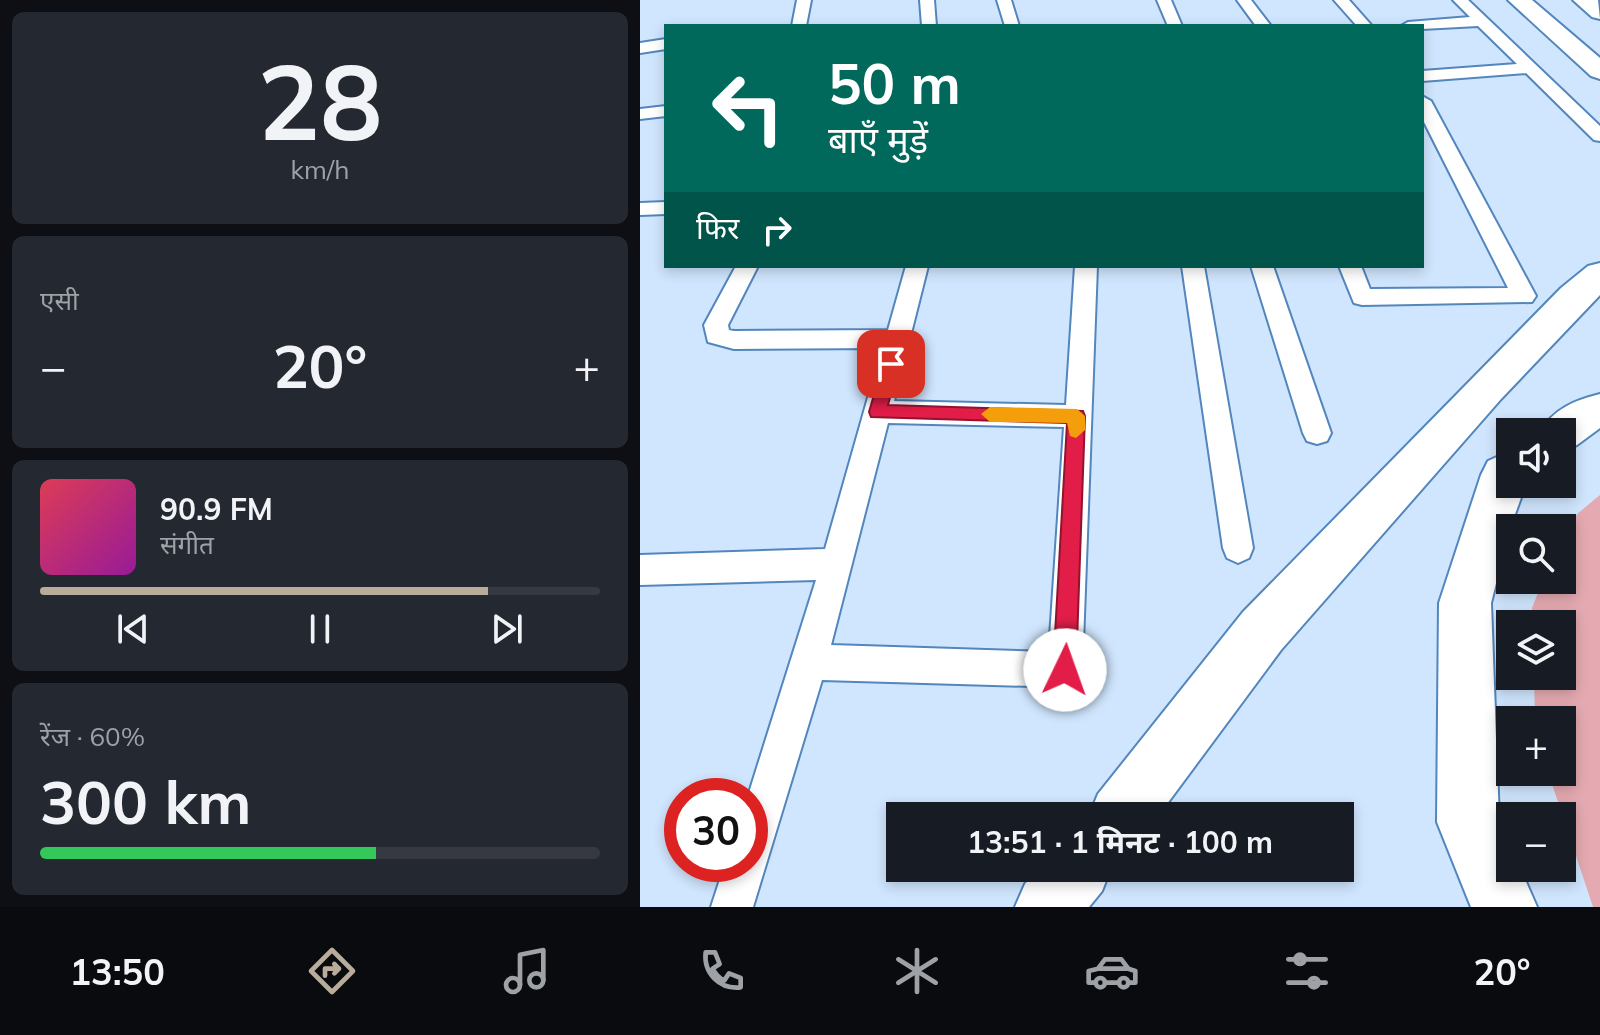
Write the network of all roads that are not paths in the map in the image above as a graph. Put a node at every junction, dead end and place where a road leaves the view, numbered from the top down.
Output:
1 (804, 0) edge
2 (927, 0) edge
3 (1004, 0) edge
4 (1164, 0) edge
5 (1244, 0) edge
6 (1341, 0) edge
7 (1460, 0) edge
8 (1519, 0) edge
9 (1546, 0) edge
10 (1584, 0) edge
11 (1600, 12) edge
12 (1480, 21) junction
13 (799, 24) edge
14 (929, 24) edge
15 (1011, 24) edge
16 (1174, 24) edge
17 (1262, 24) edge
18 (1363, 24) edge
19 (1424, 25) edge
20 (664, 44) edge
21 (1600, 44) edge
22 (640, 48) edge
23 (1529, 68) junction
24 (1600, 71) edge
25 (1424, 76) edge
26 (1424, 105) edge
27 (664, 111) edge
28 (640, 114) edge
29 (1600, 136) edge
30 (664, 208) edge
31 (640, 209) edge
32 (746, 268) edge
33 (916, 268) edge
34 (1086, 268) edge
35 (1193, 268) edge
36 (1263, 268) edge
37 (1351, 268) edge
38 (1600, 275) edge
39 (897, 339) junction
40 (1600, 411) edge
41 (878, 412) junction
42 (1077, 416) junction
43 (1576, 422) edge
44 (1317, 433) dead end
45 (1497, 498) edge
46 (1238, 548) dead end
47 (837, 564) junction
48 (640, 570) edge
49 (810, 662) junction
50 (768, 794) edge
51 (1131, 802) edge
52 (740, 882) edge
53 (1068, 882) edge
54 (732, 907) edge
55 (1048, 907) edge
56 (1504, 907) edge

1 - 13 street
2 - 14 street
3 - 15 street
4 - 16 street
5 - 17 street
6 - 18 street
7 - 12 street
8 - 24 highway
9 - 21 highway
10 - 11 highway
12 - 19 street
12 - 23 street
20 - 22 street
23 - 25 street
23 - 29 street
26 - 37 street
27 - 28 street
30 - 31 street
32 - 39 street
33 - 39 street
34 - 42 street
35 - 46 street
36 - 44 street
38 - 51 highway
39 - 41 street
40 - 43 highway
41 - 42 street
41 - 47 street
42 - 49 street
45 - 56 highway
47 - 48 street
47 - 49 street
49 - 50 street
52 - 54 street
53 - 55 highway

